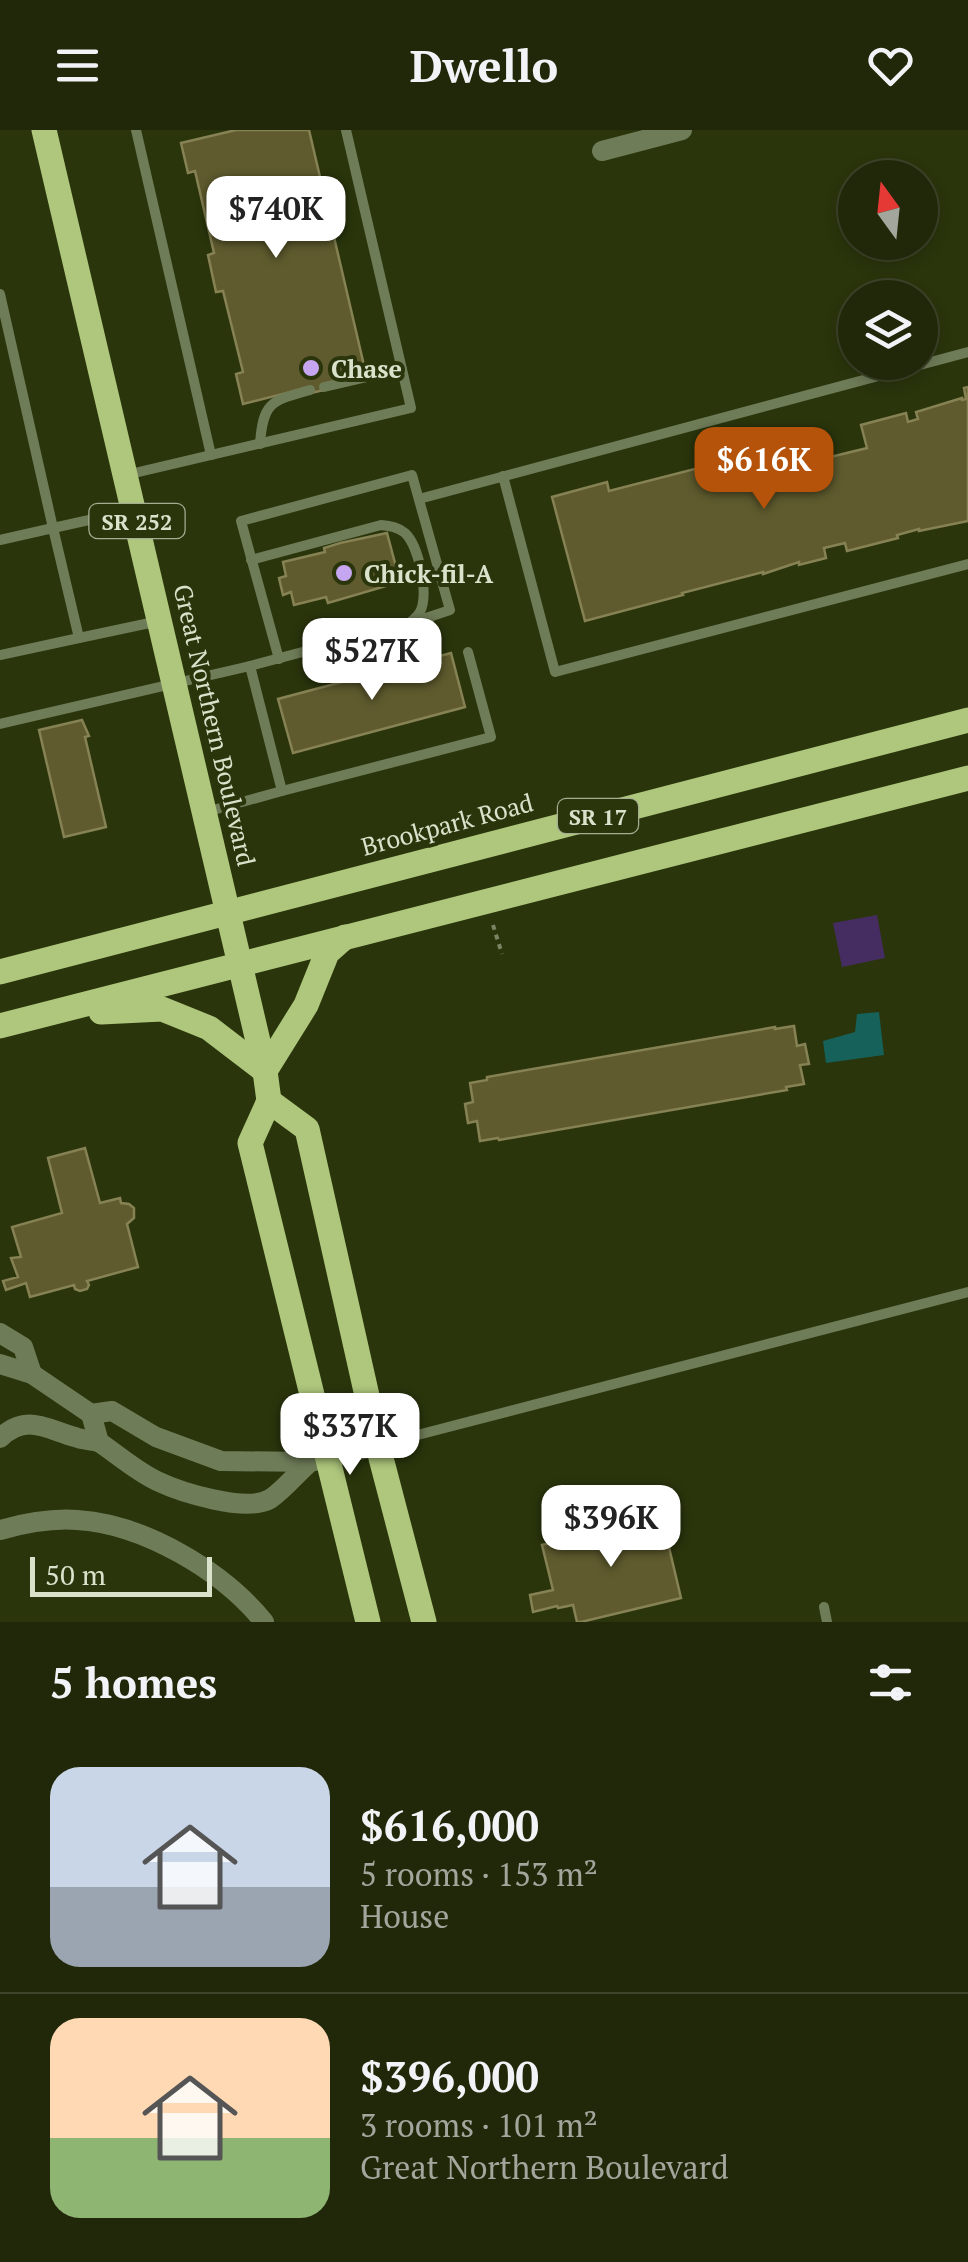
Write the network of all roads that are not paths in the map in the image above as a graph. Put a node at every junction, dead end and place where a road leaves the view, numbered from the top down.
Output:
1 (44, 130) edge
2 (136, 130) edge
3 (346, 130) edge
4 (682, 130) edge
5 (602, 151) dead end
6 (0, 294) edge
7 (968, 352) edge
8 (402, 369) junction
9 (324, 387) dead end
10 (310, 390) dead end
11 (260, 444) junction
12 (211, 455) junction
13 (126, 475) junction
14 (503, 476) junction
15 (418, 498) junction
16 (134, 510) junction
17 (53, 528) junction
18 (0, 540) edge
19 (251, 560) junction
20 (968, 564) edge
21 (160, 621) junction
22 (408, 624) junction
23 (79, 638) junction
24 (468, 652) dead end
25 (0, 655) edge
26 (279, 658) junction
27 (250, 666) junction
28 (176, 685) junction
29 (968, 720) edge
30 (0, 724) edge
31 (968, 778) edge
32 (282, 791) junction
33 (206, 812) junction
34 (228, 912) junction
35 (344, 937) junction
36 (239, 965) junction
37 (0, 972) edge
38 (46, 1014) junction
39 (0, 1026) edge
40 (264, 1072) junction
41 (268, 1101) junction
42 (968, 1292) edge
43 (0, 1333) edge
44 (0, 1364) edge
45 (32, 1374) junction
46 (92, 1414) junction
47 (0, 1438) edge
48 (99, 1442) junction
49 (378, 1445) junction
50 (320, 1460) junction
51 (0, 1530) edge
52 (824, 1606) dead end
53 (264, 1622) edge
54 (368, 1622) edge
55 (424, 1622) edge
56 (827, 1622) edge

1 - 13 main road, Great Northern Boulevard / SR 252
2 - 12 lane
3 - 8 lane
4 - 5 street
6 - 17 lane
7 - 14 lane
8 - 9 lane
8 - 11 lane
10 - 11 lane
11 - 12 lane
12 - 13 lane
13 - 16 main road, Great Northern Boulevard / SR 252
14 - 15 lane
14 - 20 lane
15 - 19 lane
15 - 22 lane
16 - 17 lane
16 - 21 main road, Great Northern Boulevard / SR 252
17 - 18 lane
17 - 23 lane
19 - 22 lane
19 - 26 lane
21 - 23 lane
21 - 28 main road, Great Northern Boulevard / SR 252
22 - 26 lane
23 - 25 lane
24 - 32 lane
26 - 27 lane
27 - 28 lane
27 - 32 lane
28 - 30 lane
28 - 33 main road, Great Northern Boulevard / SR 252
29 - 34 main road, Brookpark Road / SR 17
31 - 35 main road, SR 17
32 - 33 lane
33 - 34 main road, Great Northern Boulevard / SR 252
34 - 36 main road, Great Northern Boulevard / SR 252
34 - 37 main road, Brookpark Road / SR 17
35 - 36 main road, SR 17
35 - 40 main road
36 - 38 main road, SR 17
36 - 40 main road, Great Northern Boulevard / SR 252
38 - 39 main road, SR 17
38 - 40 main road
40 - 41 main road, Great Northern Boulevard / SR 252
41 - 49 main road
41 - 50 main road, Great Northern Boulevard / SR 252
42 - 49 lane
43 - 45 street
44 - 45 street
45 - 46 street
46 - 48 street
46 - 50 street
47 - 48 street
48 - 50 street
49 - 50 street
49 - 55 main road
50 - 54 main road, Great Northern Boulevard / SR 252
51 - 53 street
52 - 56 lane

